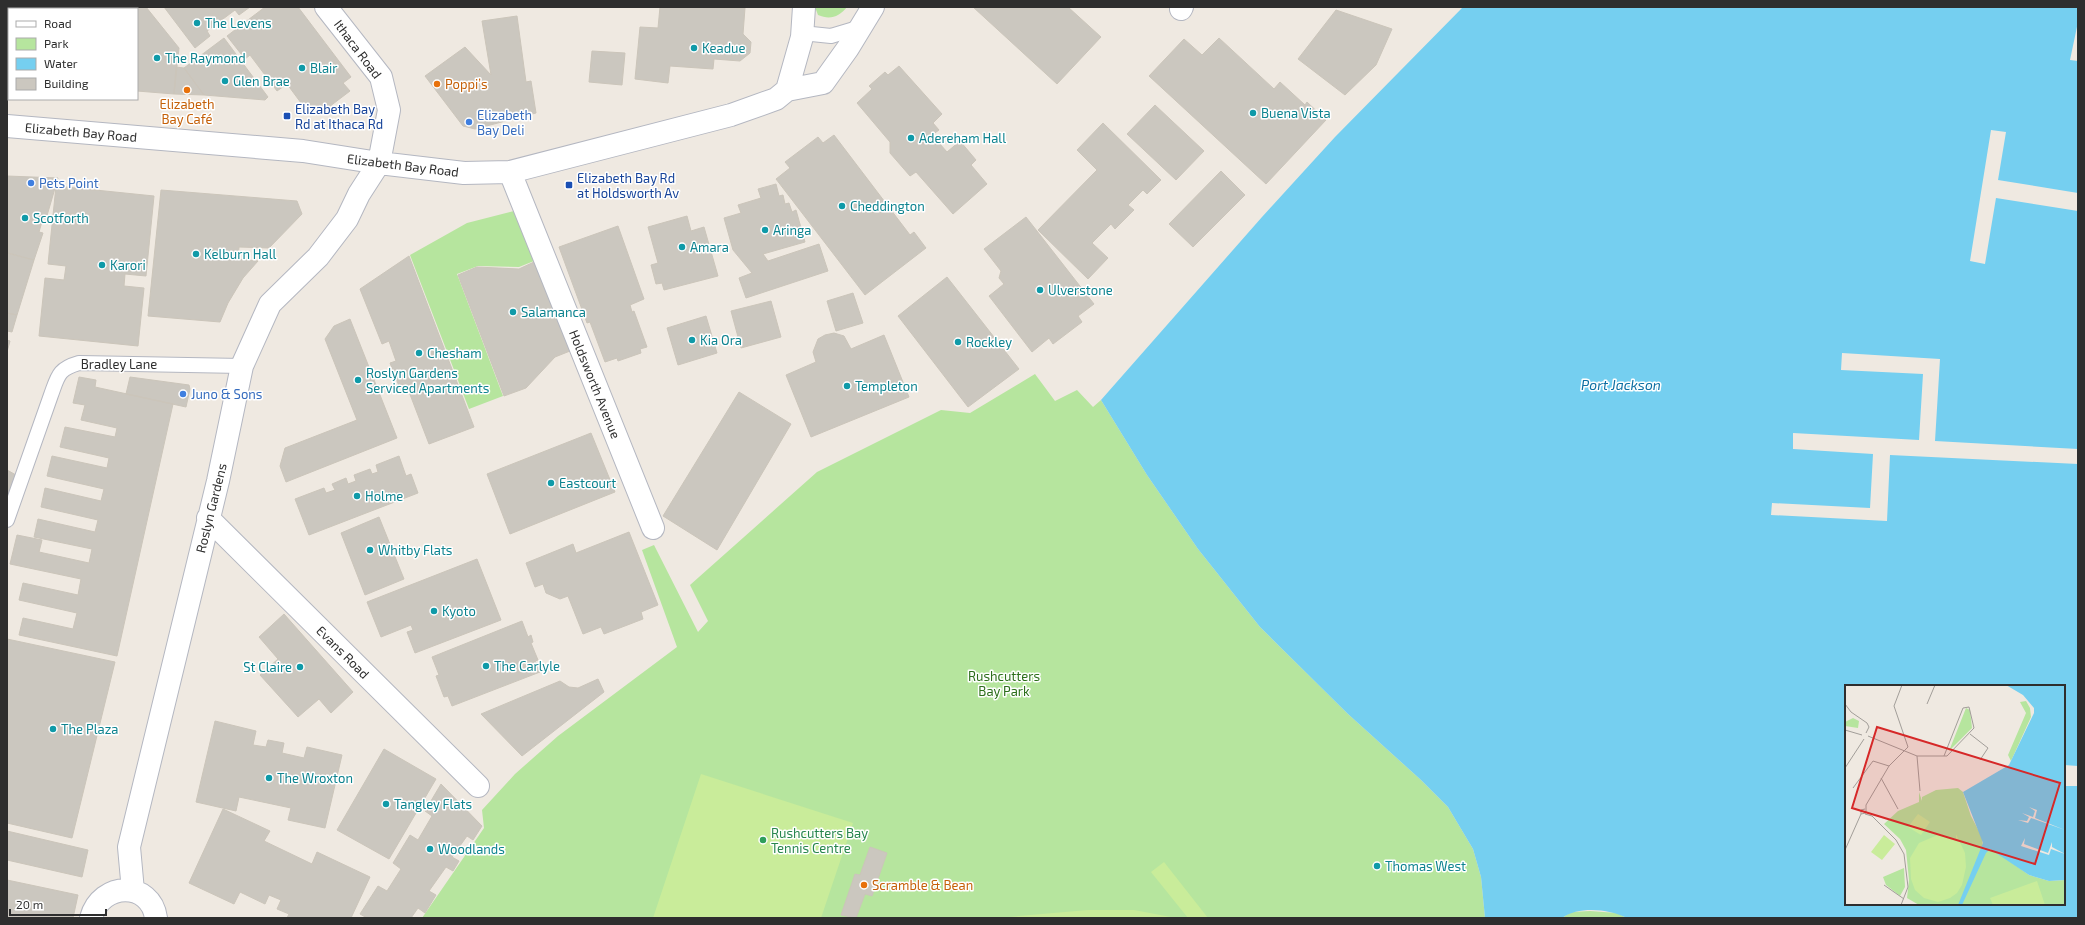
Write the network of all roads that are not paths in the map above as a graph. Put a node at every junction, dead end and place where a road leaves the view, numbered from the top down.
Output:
1 (326, 7) edge
2 (804, 7) edge
3 (873, 7) edge
4 (860, 27) junction
5 (802, 33) junction
6 (787, 90) junction
7 (7, 126) edge
8 (379, 163) junction
9 (510, 172) junction
10 (242, 366) junction
11 (208, 518) junction
12 (7, 520) edge
13 (653, 528) dead end
14 (478, 786) dead end
15 (133, 891) junction
16 (91, 918) edge
17 (156, 918) edge

1 - 8 street, Ithaca Road
2 - 5 street
3 - 4 street, Elizabeth Bay Road
4 - 5 lane
4 - 6 street, Elizabeth Bay Road
5 - 6 street
6 - 9 street, Elizabeth Bay Road
7 - 8 street, Elizabeth Bay Road
8 - 9 street, Elizabeth Bay Road
8 - 10 street, Roslyn Gardens
9 - 13 street, Holdsworth Avenue
10 - 11 street, Roslyn Gardens
10 - 12 lane, Bradley Lane
11 - 14 street, Evans Road
11 - 15 street, Roslyn Gardens
15 - 16 street
15 - 17 street

